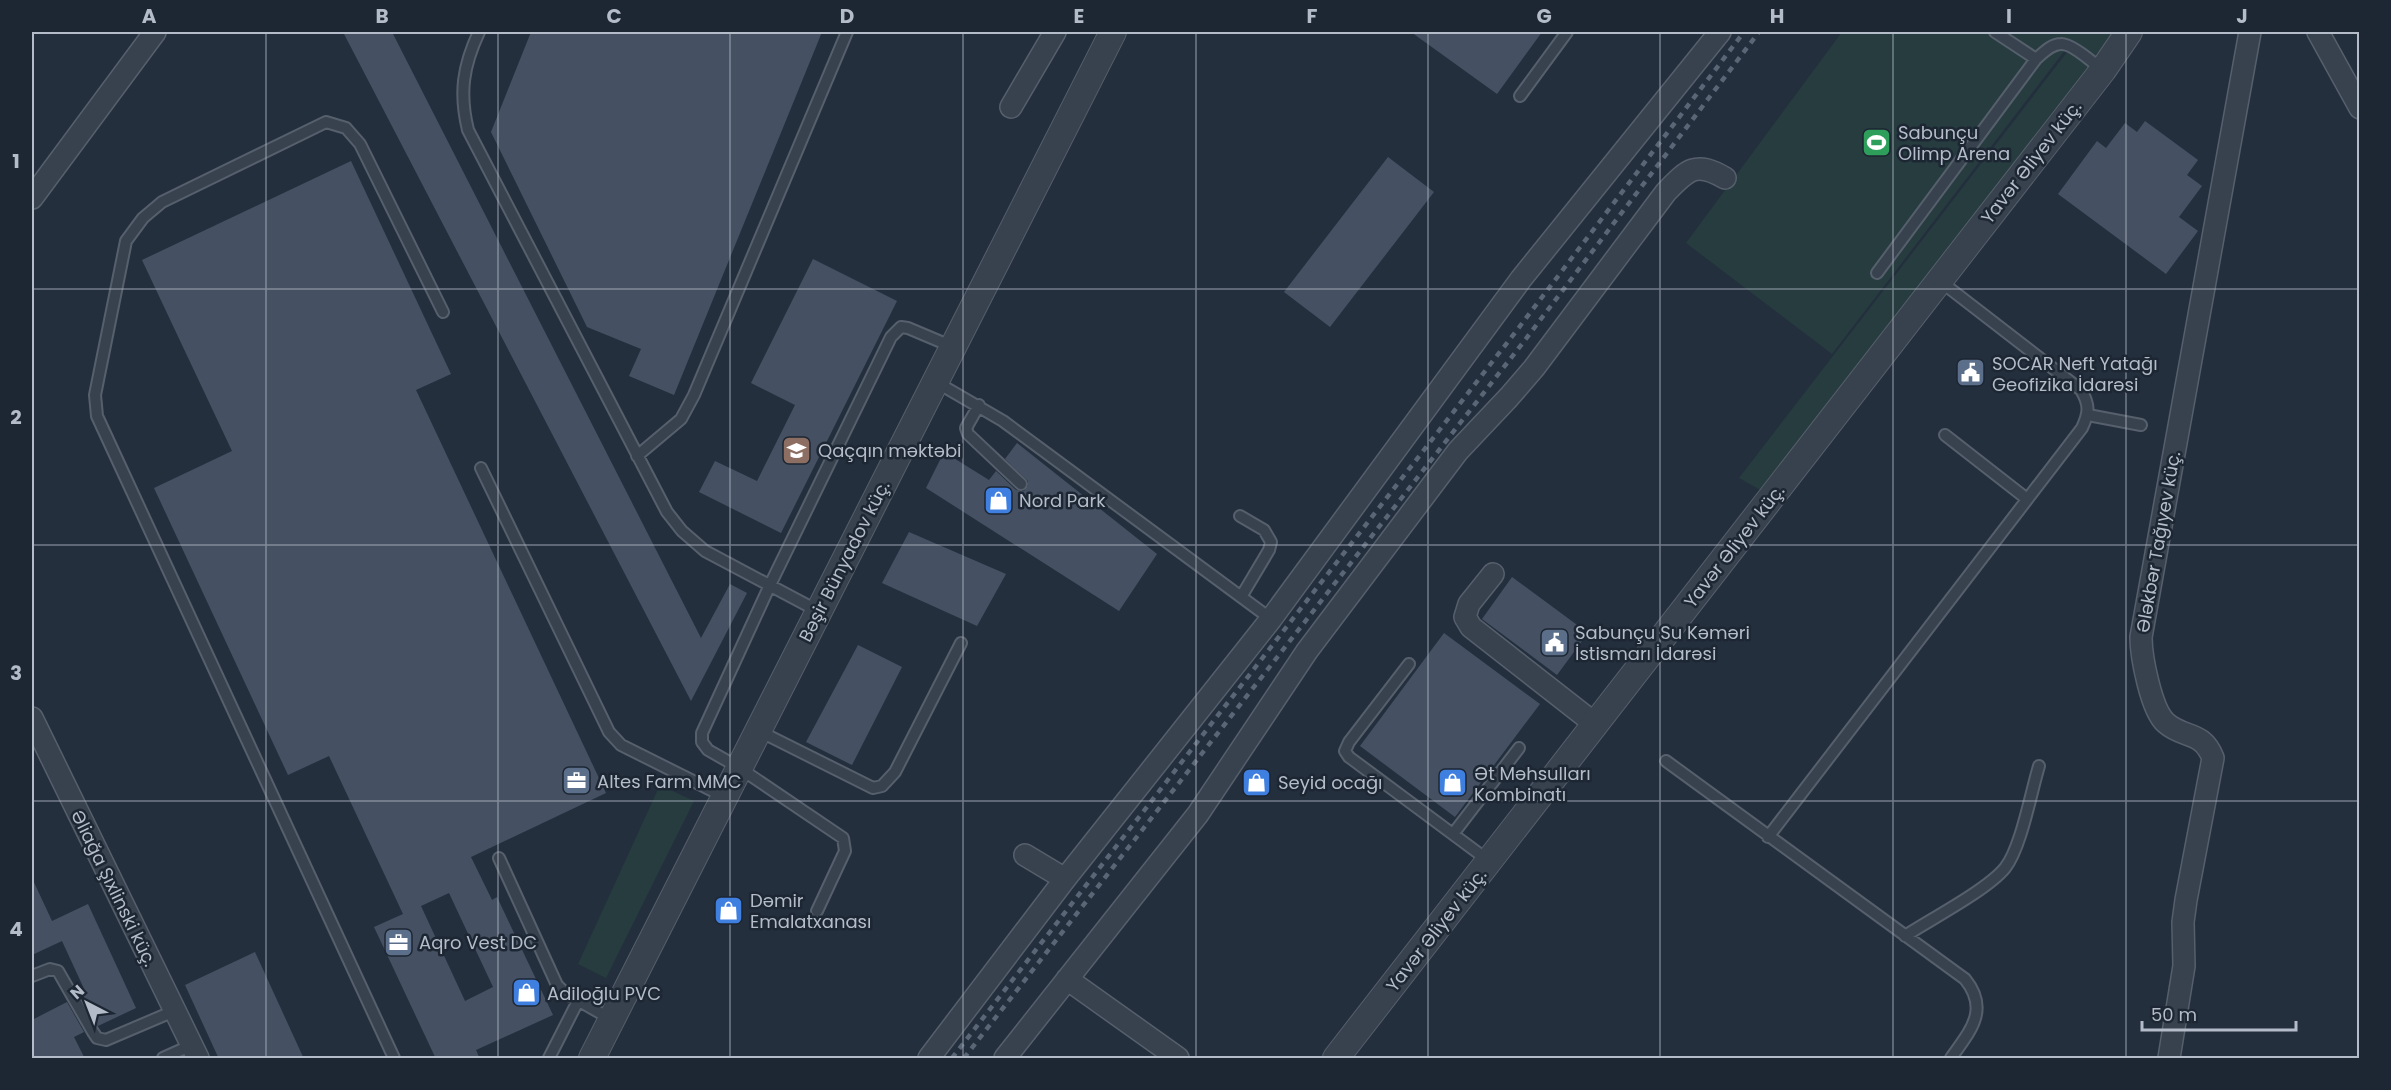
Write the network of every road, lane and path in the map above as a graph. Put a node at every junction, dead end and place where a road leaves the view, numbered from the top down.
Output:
1 (155, 32) edge
2 (479, 32) edge
3 (847, 32) edge
4 (1055, 32) edge
5 (1113, 32) edge
6 (1567, 32) edge
7 (1720, 32) edge
8 (1995, 32) edge
9 (2129, 32) edge
10 (2250, 32) edge
11 (2318, 32) edge
12 (2036, 59) junction
13 (2103, 70) junction
14 (1520, 96) dead end
15 (1011, 107) dead end
16 (2360, 108) edge
17 (1725, 178) dead end
18 (32, 198) edge
19 (1877, 273) dead end
20 (1940, 281) junction
21 (442, 312) dead end
22 (953, 347) junction
23 (935, 382) junction
24 (979, 405) junction
25 (2088, 415) junction
26 (2141, 425) dead end
27 (1945, 435) dead end
28 (637, 456) junction
29 (481, 468) dead end
30 (1021, 484) dead end
31 (2027, 499) junction
32 (1240, 516) dead end
33 (1492, 574) dead end
34 (770, 585) junction
35 (1241, 597) junction
36 (818, 611) junction
37 (1271, 619) junction
38 (961, 643) dead end
39 (1409, 664) dead end
40 (32, 718) edge
41 (1595, 724) junction
42 (757, 730) junction
43 (1519, 748) dead end
44 (1666, 761) dead end
45 (2039, 766) dead end
46 (738, 767) junction
47 (723, 796) junction
48 (1453, 834) junction
49 (1768, 837) junction
50 (1025, 855) dead end
51 (499, 858) dead end
52 (1489, 861) junction
53 (1065, 879) junction
54 (817, 911) dead end
55 (1905, 936) junction
56 (32, 976) edge
57 (1067, 979) junction
58 (578, 1000) junction
59 (174, 1011) junction
60 (610, 1019) junction
61 (195, 1052) edge
62 (163, 1059) edge
63 (394, 1059) edge
64 (549, 1059) edge
65 (592, 1059) edge
66 (929, 1059) edge
67 (1005, 1059) edge
68 (1178, 1059) edge
69 (1336, 1059) edge
70 (1951, 1059) edge
71 (2169, 1059) edge

1 - 18 street
2 - 28 lane
3 - 28 lane
4 - 15 street
5 - 22 street, Bəşir Bünyadov küç.
6 - 14 lane
7 - 37 street
8 - 12 lane
9 - 13 street, Yavər Əliyev küç.
10 - 71 street, Ələkbər Tağıyev küç.
11 - 16 street
12 - 13 lane
12 - 19 lane
13 - 20 street, Yavər Əliyev küç.
17 - 57 street
20 - 25 lane
20 - 41 street, Yavər Əliyev küç.
21 - 63 lane
22 - 23 street, Bəşir Bünyadov küç.
22 - 34 lane
23 - 24 lane
23 - 36 street, Bəşir Bünyadov küç.
24 - 30 lane
24 - 35 lane
25 - 26 lane
25 - 31 lane
27 - 31 lane
28 - 34 lane
29 - 47 lane
31 - 49 lane
32 - 35 lane
33 - 41 street
34 - 36 lane
34 - 46 lane
35 - 37 lane
36 - 42 street, Bəşir Bünyadov küç.
37 - 53 street
38 - 42 lane
39 - 48 lane
40 - 59 street, Əliağa Şıxlinski küç.
41 - 52 street, Yavər Əliyev küç.
42 - 46 street, Bəşir Bünyadov küç.
43 - 48 lane
44 - 49 lane
45 - 55 lane
46 - 47 street, Bəşir Bünyadov küç.
46 - 54 lane
47 - 60 street, Bəşir Bünyadov küç.
48 - 52 lane
49 - 55 lane
50 - 53 street
51 - 58 lane
52 - 69 street, Yavər Əliyev küç.
53 - 66 street
55 - 70 lane
56 - 59 lane
57 - 67 street
57 - 68 street
58 - 60 lane
58 - 64 lane
59 - 61 street, Əliağa Şıxlinski küç.
60 - 65 street, Bəşir Bünyadov küç.
61 - 62 lane

